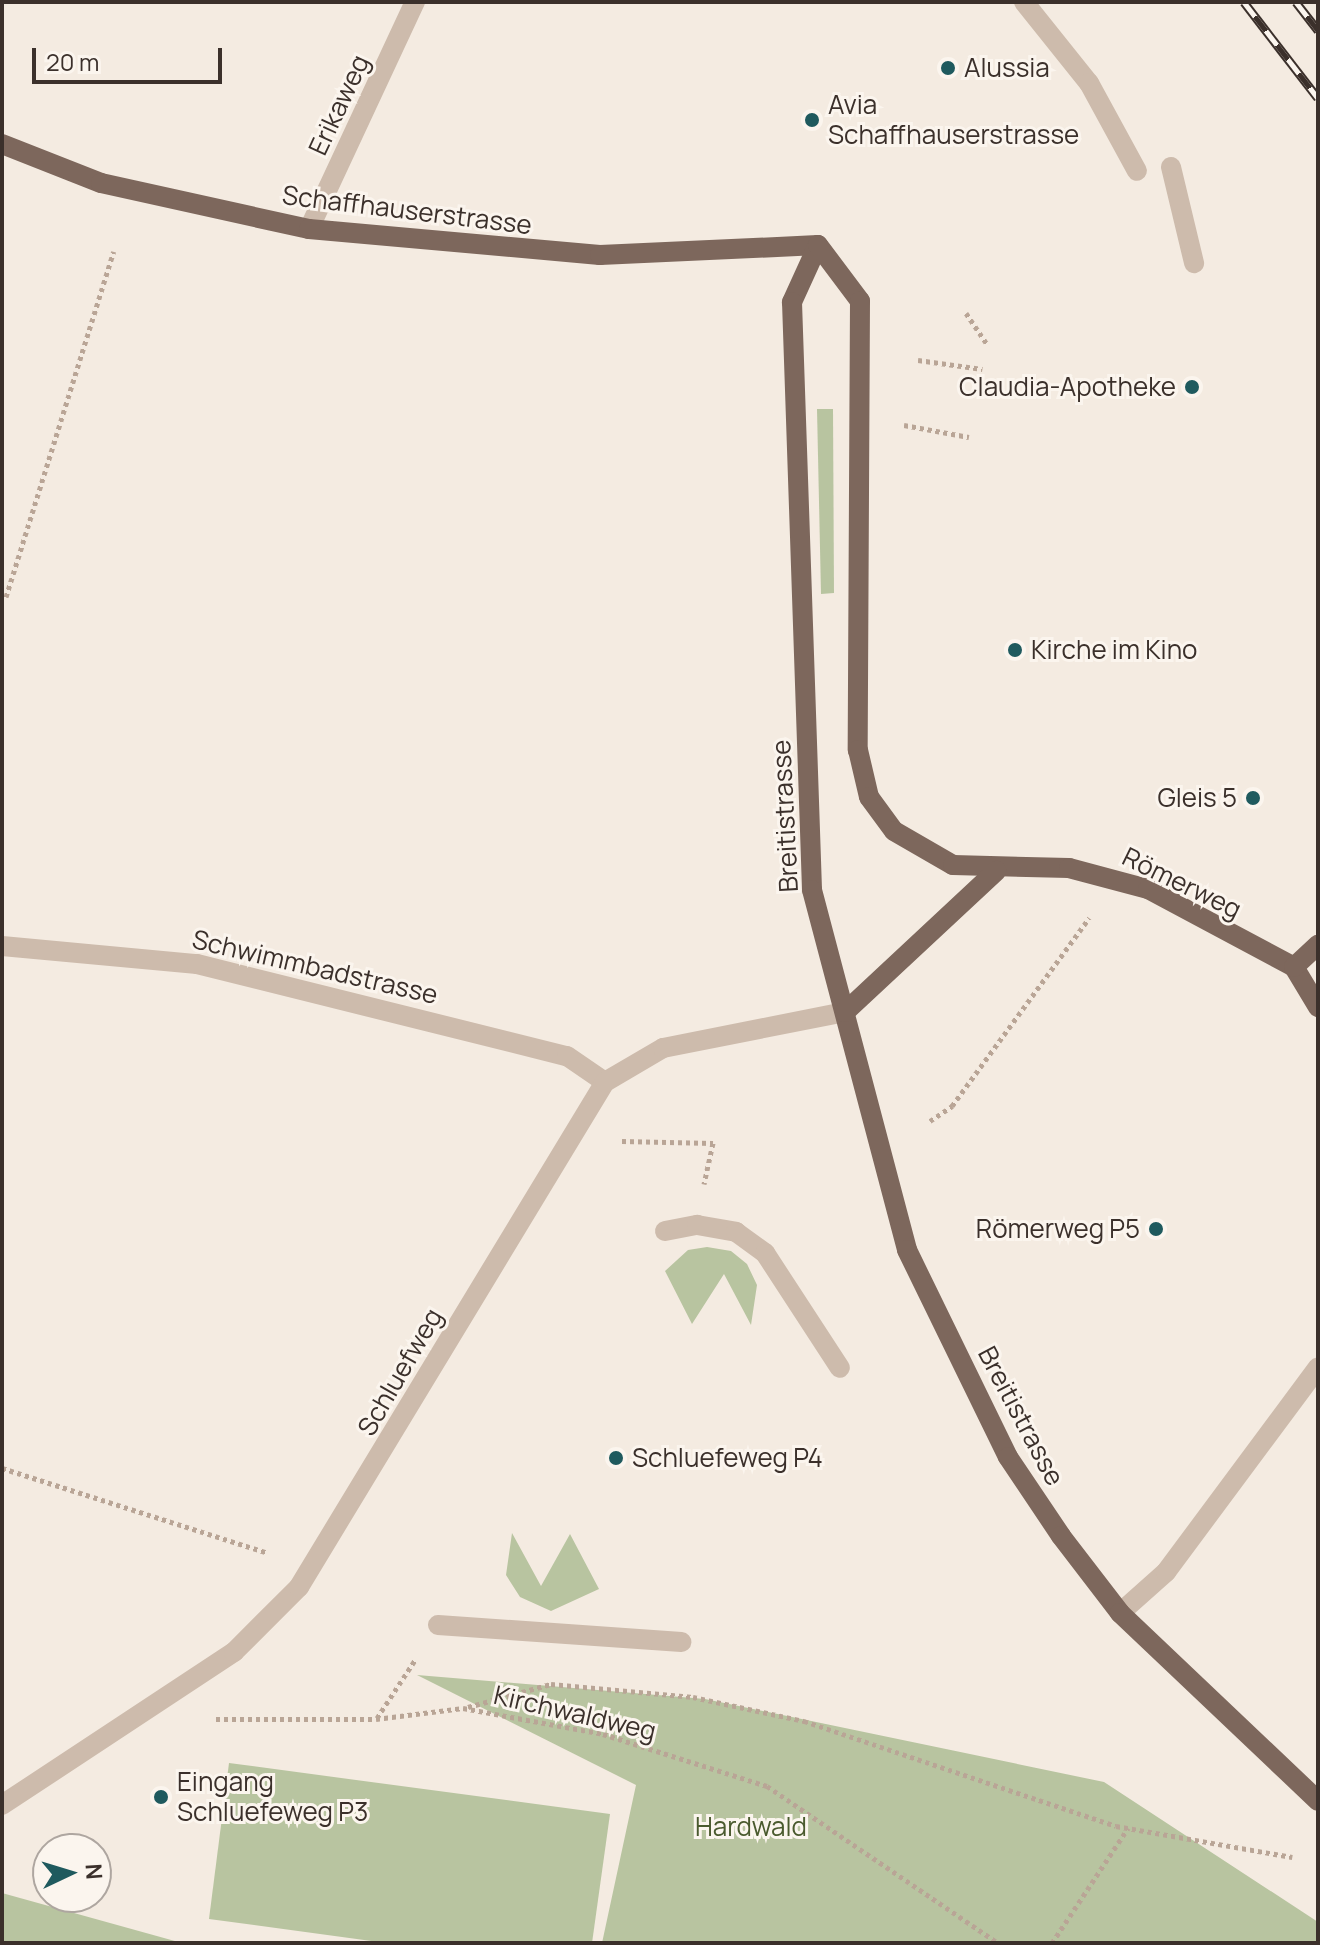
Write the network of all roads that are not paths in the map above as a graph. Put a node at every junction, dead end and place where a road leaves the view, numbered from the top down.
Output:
1 (415, 2) edge
2 (1024, 2) edge
3 (2, 144) edge
4 (1171, 167) dead end
5 (1137, 171) dead end
6 (309, 229) junction
7 (818, 245) junction
8 (1194, 263) dead end
9 (996, 871) junction
10 (1318, 945) edge
11 (2, 946) edge
12 (1294, 967) junction
13 (1318, 1007) edge
14 (845, 1012) junction
15 (605, 1082) junction
16 (665, 1231) dead end
17 (1318, 1367) edge
18 (840, 1368) dead end
19 (1120, 1613) junction
20 (438, 1625) road end
21 (681, 1642) dead end
22 (1318, 1801) edge
23 (2, 1805) edge

1 - 6 street, Erikaweg
2 - 5 street
3 - 6 main road, Schaffhauserstrasse
4 - 8 street
6 - 7 main road, Schaffhauserstrasse
7 - 9 main road, Römerweg
7 - 14 main road, Breitistrasse
9 - 12 main road, Römerweg
9 - 14 main road
10 - 12 main road
11 - 15 street, Schwimmbadstrasse
12 - 13 main road
14 - 15 street, Schluefweg
14 - 19 main road, Breitistrasse
15 - 23 street, Schluefweg
16 - 18 street
17 - 19 street
19 - 22 main road, Breitistrasse
20 - 21 street

